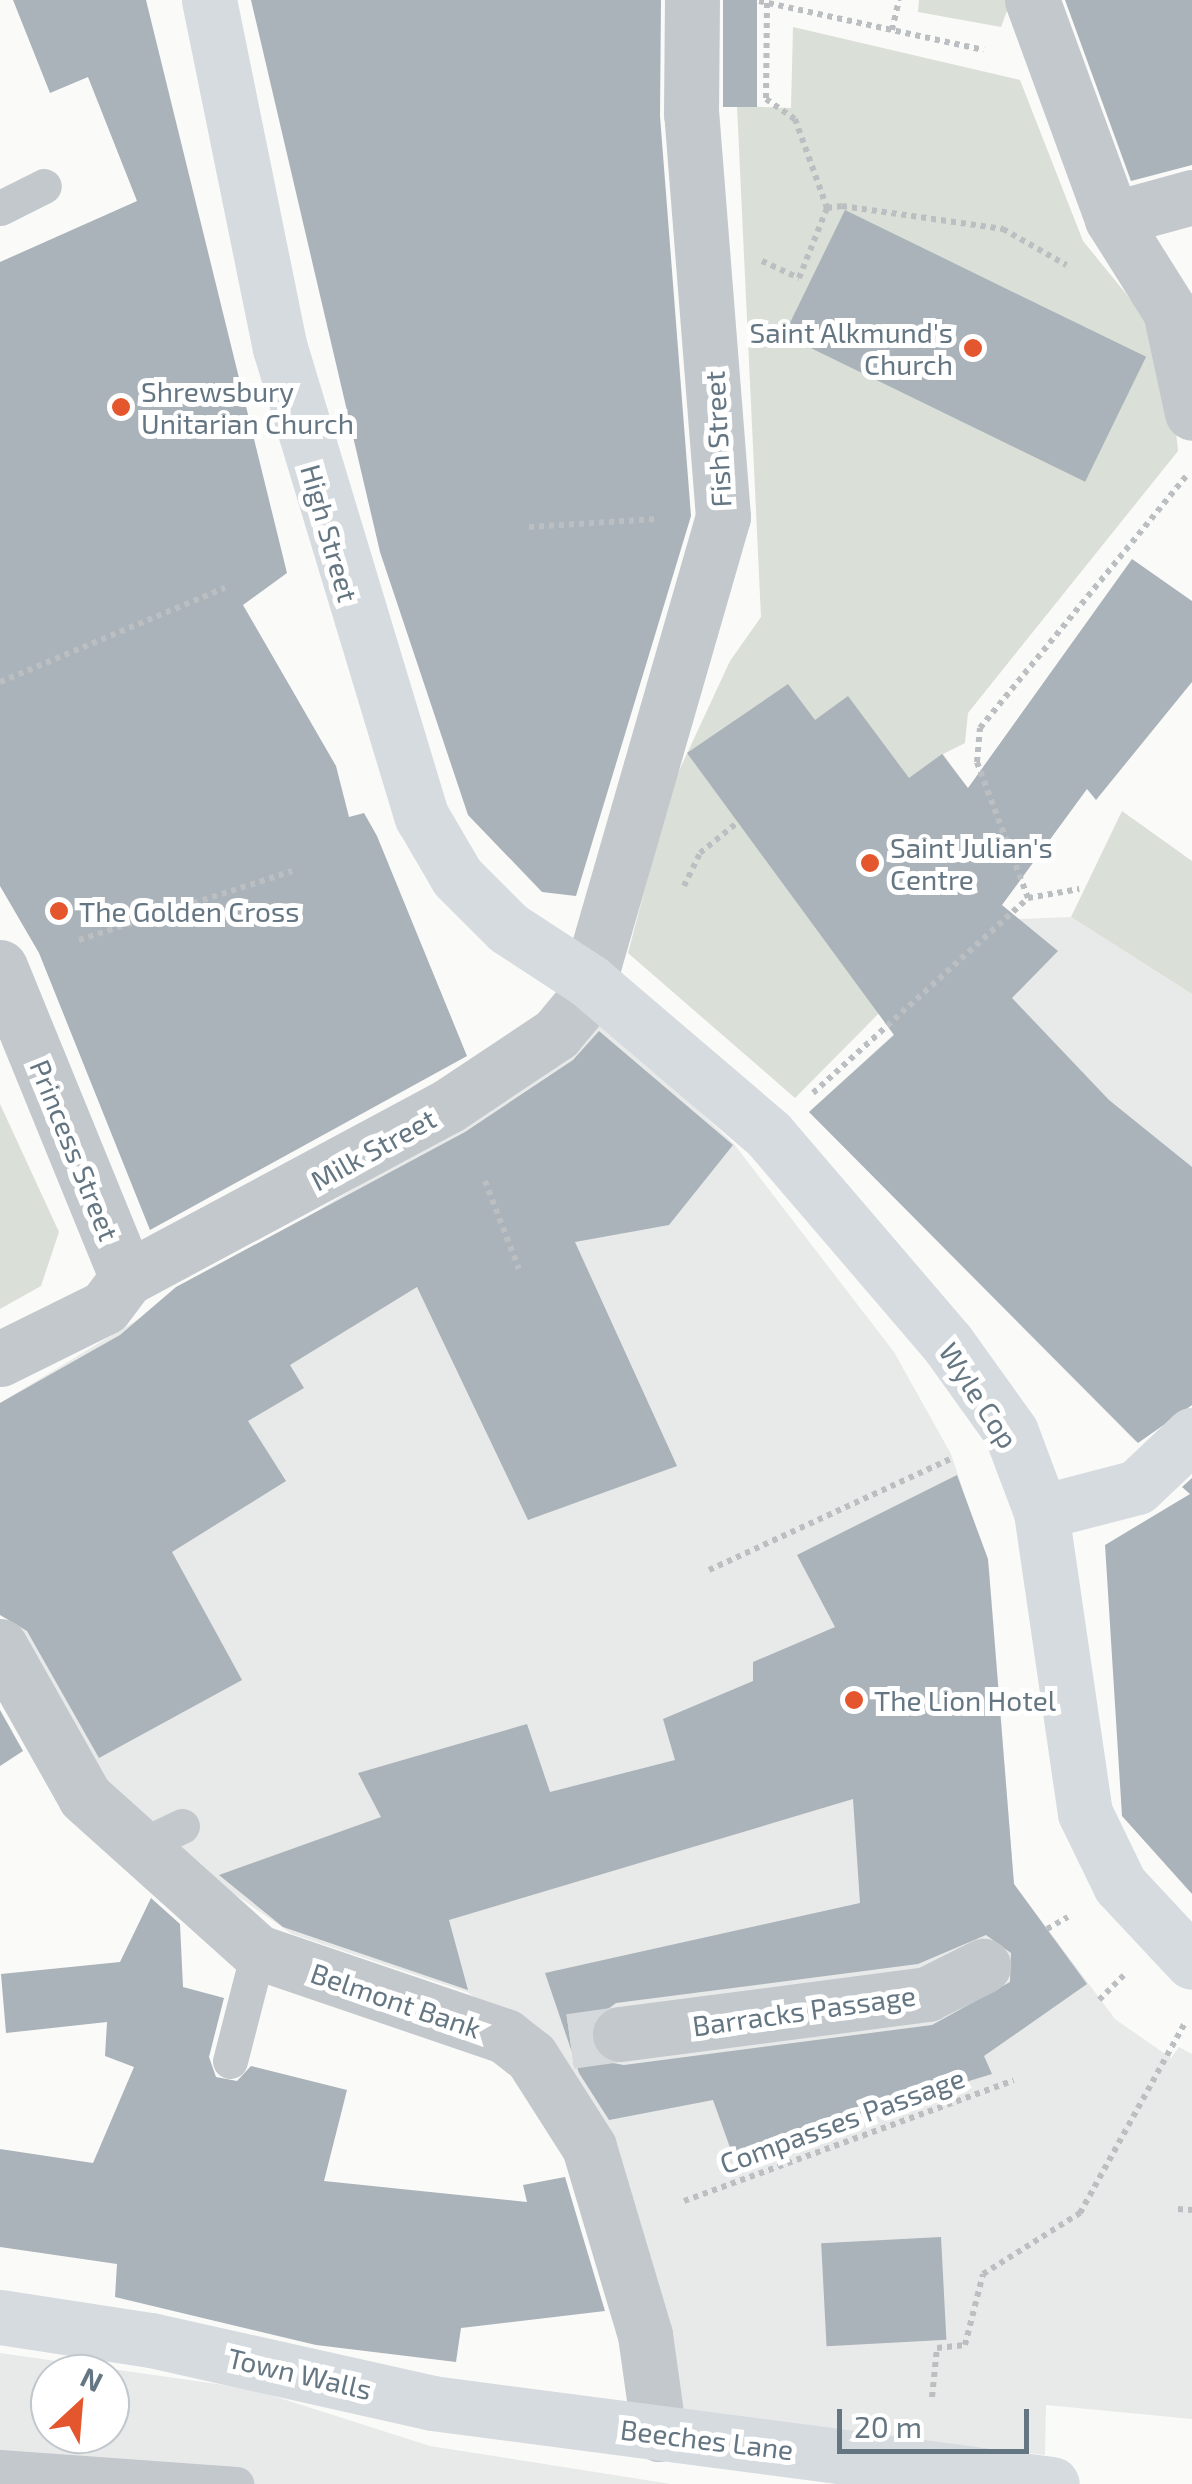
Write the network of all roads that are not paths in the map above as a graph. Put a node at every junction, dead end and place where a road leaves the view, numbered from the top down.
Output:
1 (209, 0) edge
2 (692, 0) edge
3 (1032, 0) edge
4 (44, 186) dead end
5 (1192, 197) edge
6 (0, 208) edge
7 (1112, 219) junction
8 (1192, 413) edge
9 (0, 966) edge
10 (593, 984) junction
11 (127, 1278) junction
12 (0, 1360) edge
13 (1192, 1435) edge
14 (1040, 1512) junction
15 (0, 1646) edge
16 (258, 1952) junction
17 (1192, 1962) edge
18 (983, 1966) dead end
19 (574, 2044) junction
20 (230, 2061) dead end
21 (0, 2317) edge
22 (600, 2425) joint
23 (659, 2434) junction
24 (0, 2467) edge
25 (976, 2479) edge
26 (236, 2484) edge
27 (1052, 2484) edge

1 - 10 street, High Street
2 - 10 street, Fish Street
3 - 7 street
4 - 6 lane
5 - 7 street
7 - 8 street
9 - 11 street, Princess Street
10 - 11 street, Milk Street
10 - 14 street, Wyle Cop
11 - 12 street, Milk Street
13 - 14 street
14 - 17 street, Wyle Cop
15 - 16 street, Belmont Bank
16 - 19 street, Belmont Bank
16 - 20 lane
18 - 19 street, Barracks Passage
19 - 23 street, Belmont Bank
21 - 22 street, Town Walls
22 - 23 street, Beeches Lane
23 - 25 street, Beeches Lane
24 - 26 lane
25 - 27 street, Beeches Lane

